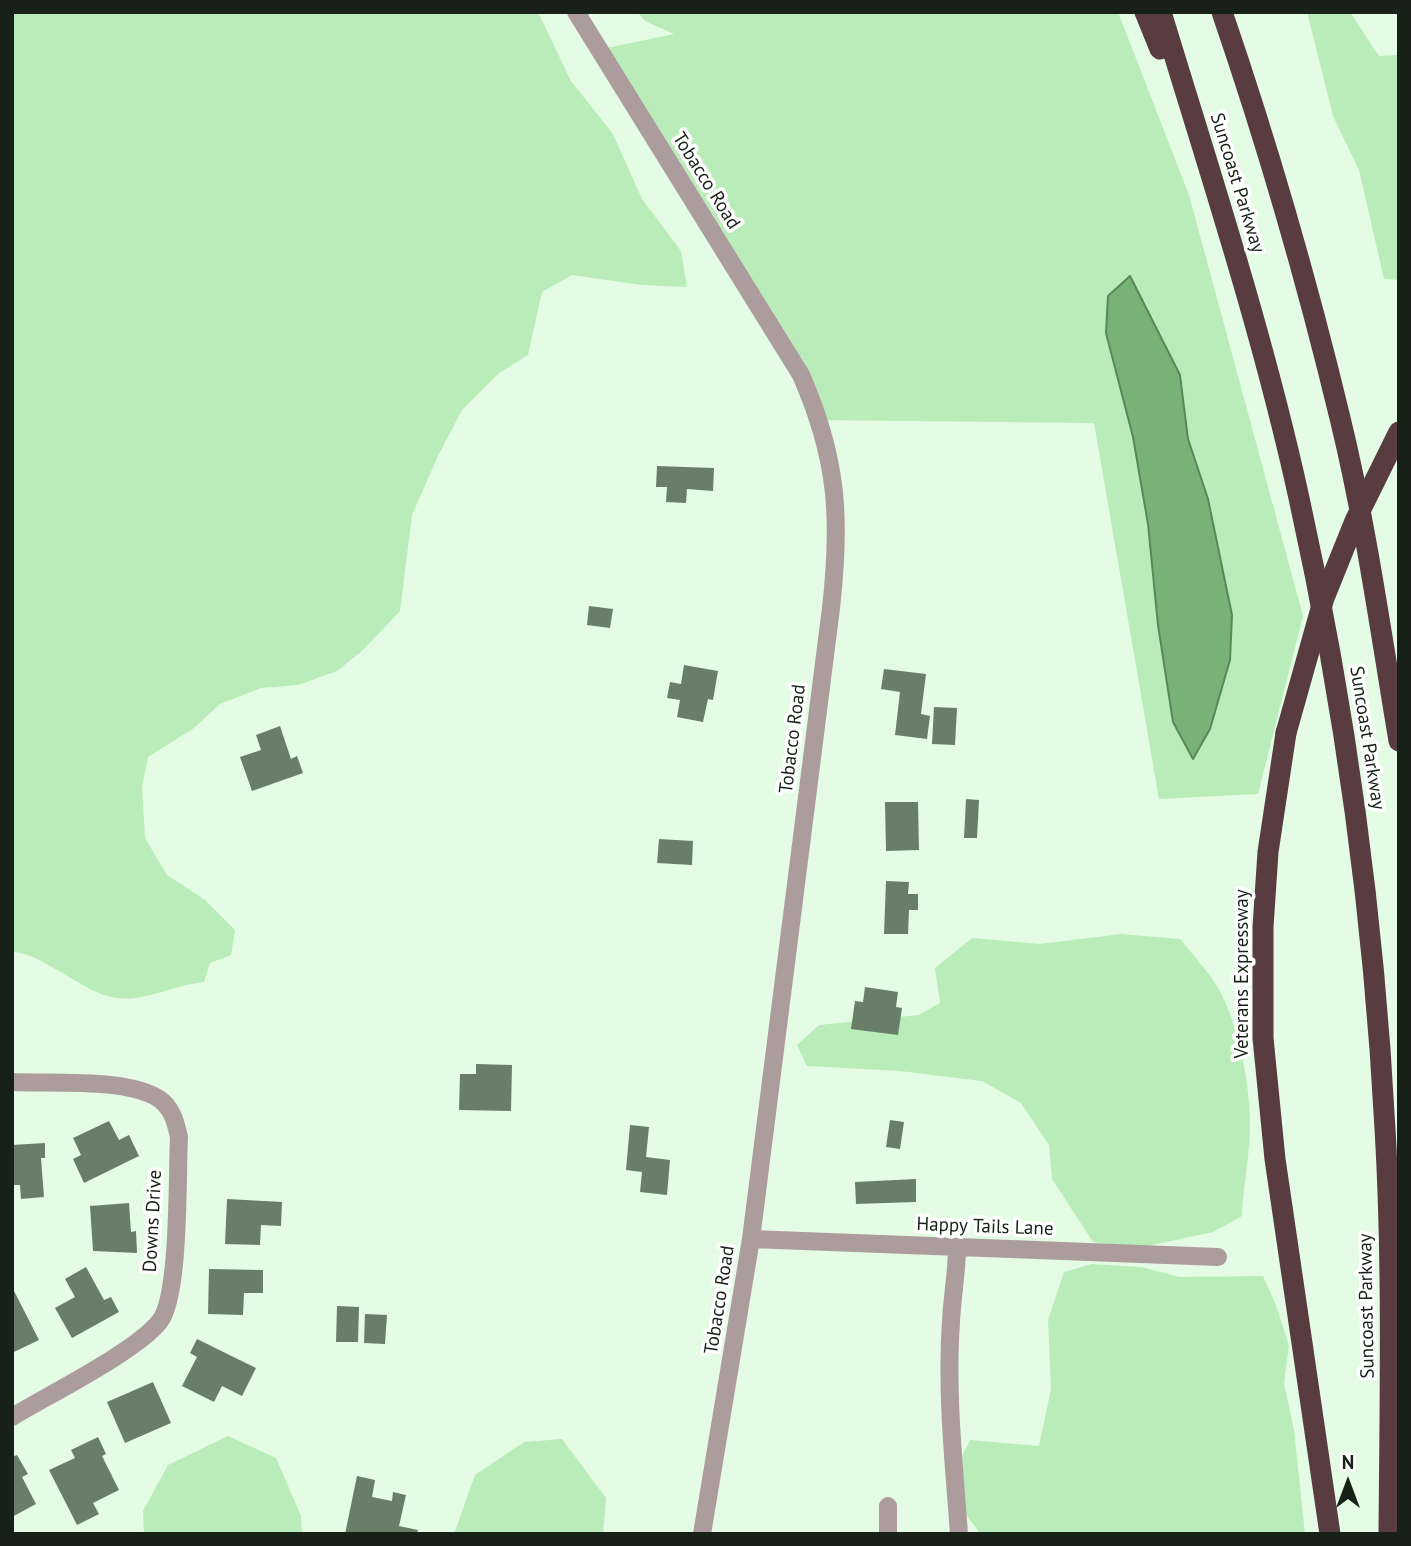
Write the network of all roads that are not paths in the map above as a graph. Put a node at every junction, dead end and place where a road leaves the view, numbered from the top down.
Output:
1 (576, 12) edge
2 (1145, 12) edge
3 (1161, 12) edge
4 (1222, 12) edge
5 (1233, 12) edge
6 (1255, 108) junction
7 (1208, 164) junction
8 (1399, 432) edge
9 (1399, 741) edge
10 (12, 1082) edge
11 (751, 1239) junction
12 (957, 1247) junction
13 (1218, 1256) dead end
14 (12, 1417) edge
15 (888, 1506) dead end
16 (702, 1534) edge
17 (888, 1534) edge
18 (959, 1534) edge
19 (1330, 1534) edge
20 (1389, 1534) edge

1 - 11 street, Tobacco Road
2 - 7 highway
3 - 7 highway, Suncoast Parkway
4 - 6 highway, Suncoast Parkway
5 - 6 highway
6 - 9 highway, Suncoast Parkway
7 - 20 highway, Suncoast Parkway
8 - 19 highway, Veterans Expressway, bridge
10 - 14 street, Downs Drive
11 - 12 street, Happy Tails Lane
11 - 16 street, Tobacco Road
12 - 13 street, Happy Tails Lane
12 - 18 street
15 - 17 street

